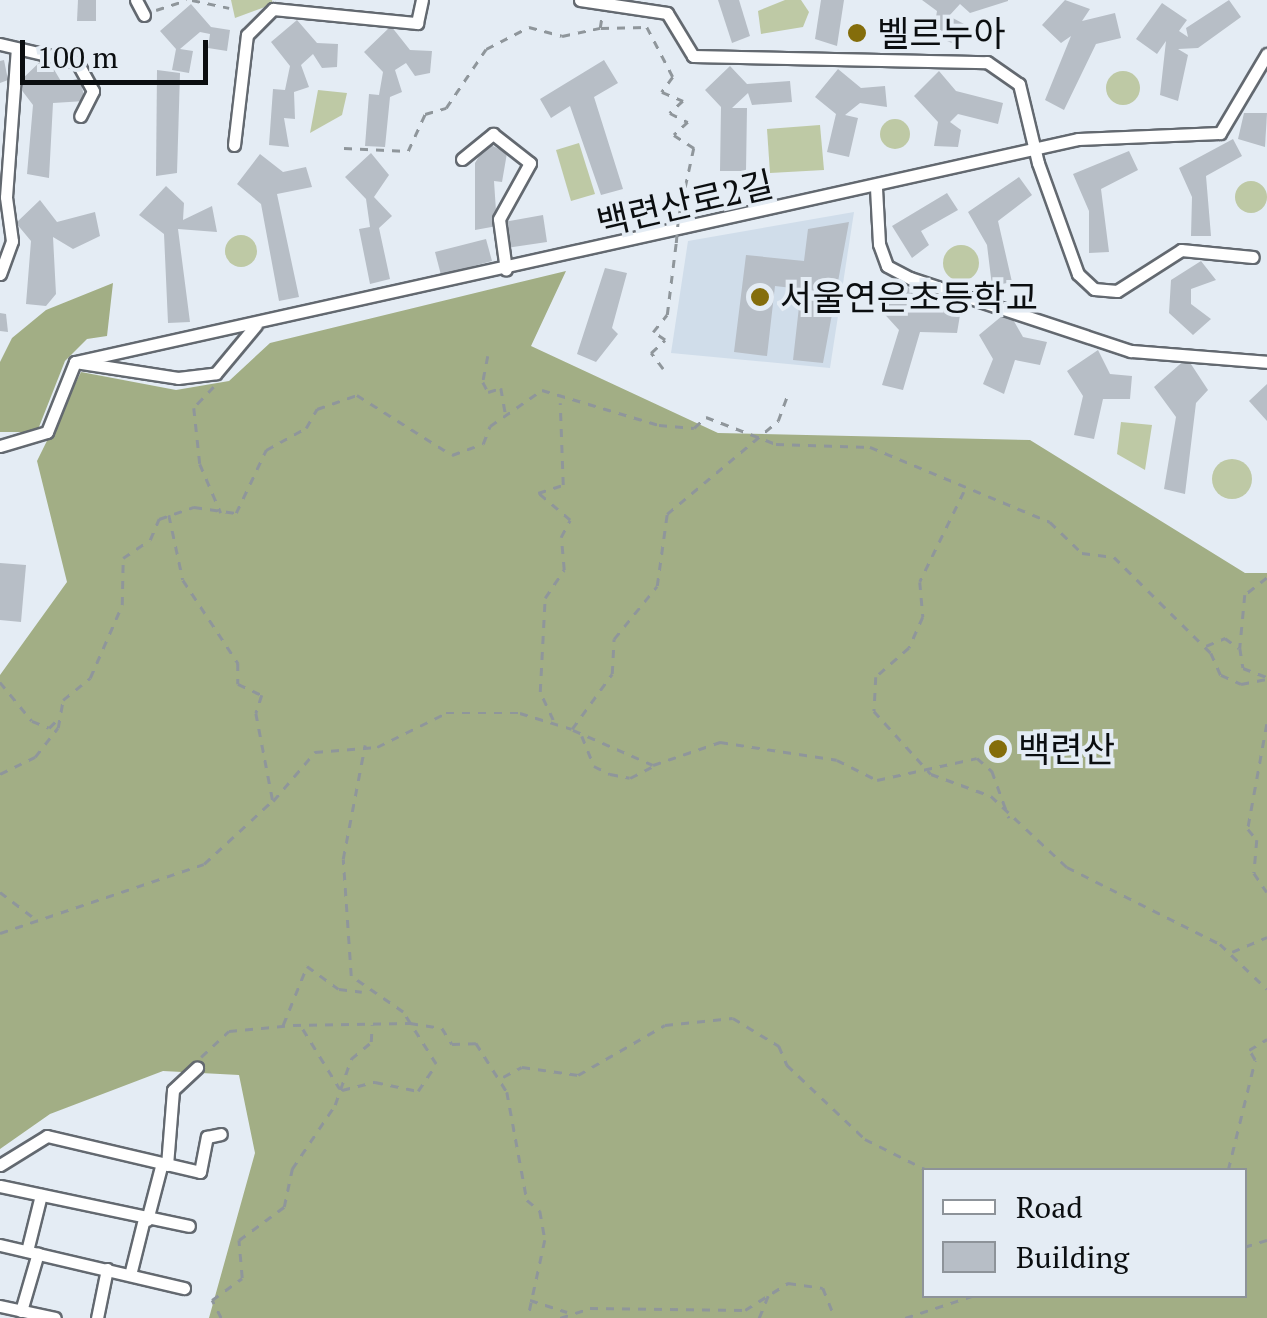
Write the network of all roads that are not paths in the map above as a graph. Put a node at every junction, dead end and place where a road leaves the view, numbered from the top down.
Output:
1 (136, 0) edge
2 (422, 0) edge
3 (580, 0) edge
4 (144, 15) dead end
5 (0, 44) edge
6 (17, 48) junction
7 (1267, 54) edge
8 (80, 116) dead end
9 (234, 145) dead end
10 (1035, 151) junction
11 (462, 160) dead end
12 (876, 188) junction
13 (1253, 257) dead end
14 (506, 270) junction
15 (0, 274) edge
16 (256, 325) junction
17 (75, 362) junction
18 (1267, 362) edge
19 (0, 446) edge
20 (197, 1068) road end
21 (222, 1134) dead end
22 (164, 1164) junction
23 (0, 1165) edge
24 (0, 1186) edge
25 (41, 1195) junction
26 (146, 1220) junction
27 (189, 1226) dead end
28 (0, 1245) edge
29 (32, 1252) junction
30 (106, 1270) junction
31 (130, 1275) junction
32 (184, 1288) dead end
33 (0, 1306) edge
34 (22, 1310) junction
35 (56, 1318) edge
36 (97, 1318) edge

1 - 4 street
2 - 9 street
3 - 10 street
5 - 6 street
6 - 8 street
6 - 15 street
7 - 10 street, 백련산로2길
10 - 12 street, 백련산로2길
10 - 13 street
11 - 14 street
12 - 14 street, 백련산로2길
12 - 18 street
14 - 16 street, 백련산로2길
16 - 17 street, 백련산로2길
16 - 17 street
17 - 19 street
20 - 22 street
21 - 22 street
22 - 23 street
22 - 26 street
24 - 25 street
25 - 26 street
25 - 29 street
26 - 27 street
26 - 31 street
28 - 29 street
29 - 30 street
29 - 34 street
30 - 31 street
30 - 36 street
31 - 32 street
33 - 34 street
34 - 35 street

